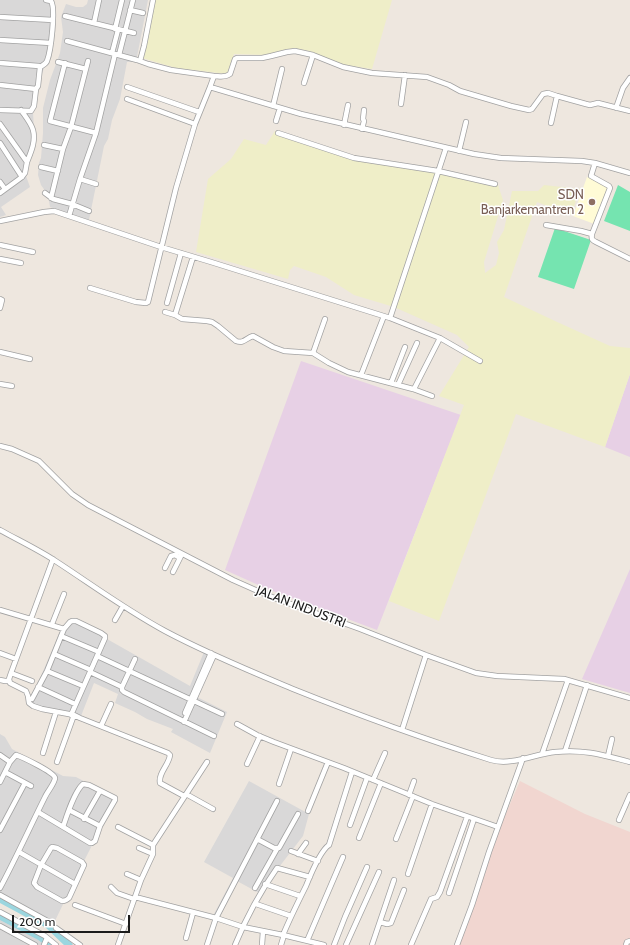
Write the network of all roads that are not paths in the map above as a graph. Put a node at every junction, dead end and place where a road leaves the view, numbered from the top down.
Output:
1 (46, 0) edge
2 (99, 0) edge
3 (122, 0) edge
4 (133, 0) edge
5 (153, 0) edge
6 (130, 10) junction
7 (143, 13) dead end
8 (65, 16) dead end
9 (0, 18) edge
10 (53, 20) junction
11 (94, 24) junction
12 (117, 29) junction
13 (125, 31) junction
14 (134, 33) dead end
15 (0, 40) edge
16 (67, 41) dead end
17 (51, 43) junction
18 (115, 54) junction
19 (313, 55) junction
20 (88, 61) dead end
21 (140, 61) junction
22 (58, 62) dead end
23 (0, 63) edge
24 (65, 63) junction
25 (40, 67) junction
26 (86, 69) junction
27 (282, 69) dead end
28 (214, 76) junction
29 (405, 76) junction
30 (630, 78) edge
31 (304, 83) dead end
32 (0, 85) edge
33 (127, 87) dead end
34 (210, 87) junction
35 (36, 88) junction
36 (557, 96) junction
37 (127, 100) dead end
38 (401, 104) dead end
39 (348, 105) dead end
40 (273, 106) junction
41 (280, 108) junction
42 (616, 108) junction
43 (0, 110) edge
44 (21, 110) junction
45 (364, 110) dead end
46 (630, 111) edge
47 (199, 112) junction
48 (276, 121) dead end
49 (466, 122) dead end
50 (551, 123) dead end
51 (0, 124) edge
52 (195, 124) junction
53 (344, 124) junction
54 (71, 127) junction
55 (362, 129) junction
56 (96, 133) junction
57 (278, 133) dead end
58 (0, 143) edge
59 (44, 145) dead end
60 (446, 148) junction
61 (63, 149) junction
62 (459, 151) junction
63 (27, 162) junction
64 (595, 163) junction
65 (41, 167) dead end
66 (58, 171) junction
67 (438, 171) junction
68 (630, 173) edge
69 (22, 177) junction
70 (80, 179) junction
71 (0, 182) edge
72 (96, 184) dead end
73 (495, 184) dead end
74 (5, 189) junction
75 (0, 193) edge
76 (45, 193) dead end
77 (51, 198) junction
78 (72, 204) junction
79 (89, 211) dead end
80 (69, 216) junction
81 (0, 220) edge
82 (546, 225) dead end
83 (592, 234) junction
84 (0, 245) edge
85 (161, 248) junction
86 (33, 252) dead end
87 (181, 253) junction
88 (193, 256) junction
89 (630, 259) edge
90 (0, 260) edge
91 (21, 263) dead end
92 (90, 288) dead end
93 (0, 299) edge
94 (167, 303) dead end
95 (0, 308) edge
96 (165, 312) dead end
97 (175, 315) junction
98 (384, 316) junction
99 (390, 318) junction
100 (326, 319) dead end
101 (440, 338) junction
102 (417, 343) dead end
103 (405, 347) dead end
104 (0, 352) edge
105 (313, 354) junction
106 (30, 360) dead end
107 (480, 361) dead end
108 (361, 375) junction
109 (391, 383) junction
110 (0, 384) edge
111 (398, 385) junction
112 (12, 386) dead end
113 (414, 389) junction
114 (432, 396) dead end
115 (0, 446) edge
116 (0, 530) edge
117 (181, 556) junction
118 (53, 559) junction
119 (165, 568) dead end
120 (172, 572) dead end
121 (64, 594) dead end
122 (123, 606) junction
123 (0, 610) edge
124 (31, 619) junction
125 (114, 620) dead end
126 (52, 624) junction
127 (64, 629) junction
128 (60, 636) junction
129 (0, 653) edge
130 (54, 654) junction
131 (98, 654) junction
132 (213, 654) junction
133 (426, 655) junction
134 (16, 659) junction
135 (135, 659) dead end
136 (131, 670) junction
137 (47, 671) junction
138 (90, 671) junction
139 (11, 673) junction
140 (0, 680) edge
141 (568, 680) junction
142 (9, 681) junction
143 (32, 681) dead end
144 (587, 685) junction
145 (83, 686) junction
146 (38, 687) junction
147 (122, 687) junction
148 (630, 698) edge
149 (32, 699) dead end
150 (193, 700) junction
151 (75, 704) junction
152 (111, 704) dead end
153 (56, 712) junction
154 (222, 714) dead end
155 (72, 715) junction
156 (183, 721) junction
157 (237, 724) dead end
158 (101, 726) junction
159 (402, 730) junction
160 (214, 736) dead end
161 (260, 736) junction
162 (612, 739) dead end
163 (291, 749) junction
164 (565, 751) junction
165 (43, 753) dead end
166 (385, 753) dead end
167 (542, 754) junction
168 (0, 755) edge
169 (608, 756) junction
170 (523, 758) junction
171 (10, 762) junction
172 (57, 762) dead end
173 (207, 762) dead end
174 (328, 762) junction
175 (630, 762) edge
176 (247, 764) dead end
177 (5, 772) junction
178 (352, 772) junction
179 (367, 778) junction
180 (0, 780) edge
181 (373, 780) junction
182 (414, 781) dead end
183 (25, 783) junction
184 (381, 783) junction
185 (279, 784) dead end
186 (30, 786) dead end
187 (100, 791) junction
188 (185, 795) junction
189 (411, 796) junction
190 (630, 796) edge
191 (277, 801) dead end
192 (432, 804) junction
193 (213, 809) dead end
194 (69, 810) junction
195 (38, 812) junction
196 (308, 812) dead end
197 (298, 814) dead end
198 (467, 817) junction
199 (2, 819) edge
200 (84, 819) junction
201 (474, 819) junction
202 (619, 820) dead end
203 (350, 825) dead end
204 (100, 826) junction
205 (63, 827) junction
206 (498, 827) junction
207 (118, 828) dead end
208 (0, 830) edge
209 (359, 838) dead end
210 (257, 839) junction
211 (396, 839) dead end
212 (306, 843) dead end
213 (153, 845) junction
214 (140, 848) dead end
215 (277, 849) junction
216 (291, 851) dead end
217 (19, 852) junction
218 (153, 854) junction
219 (298, 854) junction
220 (343, 857) dead end
221 (318, 861) junction
222 (41, 865) junction
223 (367, 866) dead end
224 (379, 872) dead end
225 (127, 874) dead end
226 (408, 874) dead end
227 (310, 877) junction
228 (141, 880) junction
229 (394, 880) dead end
230 (75, 884) junction
231 (265, 884) junction
232 (111, 887) dead end
233 (0, 888) edge
234 (255, 888) dead end
235 (404, 890) dead end
236 (449, 893) dead end
237 (0, 895) edge
238 (300, 896) junction
239 (135, 898) junction
240 (256, 904) junction
241 (75, 905) dead end
242 (0, 912) edge
243 (193, 912) junction
244 (291, 916) junction
245 (216, 918) junction
246 (380, 922) junction
247 (51, 923) dead end
248 (126, 924) junction
249 (0, 926) edge
250 (243, 927) junction
251 (56, 928) dead end
252 (263, 931) junction
253 (283, 935) junction
254 (186, 938) dead end
255 (307, 941) junction
256 (630, 941) edge
257 (46, 942) edge
258 (53, 944) edge
259 (35, 945) edge
260 (80, 945) edge
261 (118, 945) edge
262 (206, 945) edge
263 (234, 945) edge
264 (262, 945) edge
265 (280, 945) edge
266 (322, 945) edge
267 (334, 945) edge
268 (346, 945) edge
269 (372, 945) edge
270 (411, 945) edge
271 (457, 945) edge
272 (626, 945) edge

1 - 10 street
2 - 11 street
3 - 12 street
4 - 6 street
5 - 21 street
6 - 7 street
6 - 13 street
8 - 11 street
9 - 10 street
10 - 17 street
11 - 12 street
12 - 13 street
12 - 18 street
13 - 14 street
13 - 18 street
15 - 17 street
16 - 18 street
17 - 25 street
18 - 21 street
18 - 56 street
19 - 28 street
19 - 29 street
19 - 31 street
20 - 26 street
21 - 28 street
22 - 24 street
23 - 25 street
24 - 26 street
24 - 54 street
25 - 35 street
26 - 54 street
27 - 40 street
28 - 34 street
29 - 36 street
29 - 38 street
30 - 42 street
32 - 35 street
33 - 47 street
34 - 40 street
34 - 47 street
35 - 44 street
36 - 42 street
36 - 50 street
37 - 52 street
39 - 53 street
40 - 41 street
41 - 48 street
41 - 53 street
42 - 46 street
43 - 44 street
44 - 63 street
45 - 55 street
47 - 52 street
49 - 62 street
51 - 63 street
52 - 85 street
53 - 55 street
54 - 56 street
54 - 61 street
55 - 60 street
56 - 70 street
57 - 67 street
58 - 69 street
59 - 61 street
60 - 62 street
60 - 67 street
61 - 66 street
62 - 64 street
63 - 69 street
64 - 68 street
64 - 83 street
65 - 66 street
66 - 77 street
67 - 73 street
67 - 99 street
69 - 74 street
70 - 72 street
70 - 78 street
71 - 74 street
74 - 75 street
76 - 77 street
77 - 78 street
78 - 79 street
78 - 80 street
80 - 81 street
80 - 85 street
82 - 83 street
83 - 89 street
84 - 86 street
85 - 87 street
85 - 92 street
87 - 88 street
87 - 94 street
88 - 97 street
88 - 98 street
90 - 91 street
93 - 95 street
96 - 97 street
97 - 105 street
98 - 99 street
98 - 108 street
99 - 101 street
100 - 105 street
101 - 107 street
101 - 113 street
102 - 111 street
103 - 109 street
104 - 106 street
105 - 108 street
108 - 109 street
109 - 111 street
110 - 112 street
111 - 113 street
113 - 114 street
115 - 117 street, JALAN INDUSTRI
116 - 118 street
117 - 119 street
117 - 120 street
117 - 133 street, JALAN INDUSTRI
118 - 122 street
118 - 124 street
121 - 126 street
122 - 125 street
122 - 132 street
123 - 124 street
124 - 126 street
124 - 134 street
126 - 127 street
127 - 128 street
127 - 131 street
128 - 130 street
128 - 131 street
129 - 134 street
130 - 137 street
130 - 138 street
131 - 136 street
131 - 138 street
132 - 150 street
132 - 159 street
133 - 141 street, JALAN INDUSTRI
133 - 159 street
134 - 139 street
135 - 136 street
136 - 147 street
136 - 150 street
137 - 145 street
137 - 146 street
138 - 145 street
138 - 147 street
139 - 142 street
139 - 143 street
140 - 142 street
141 - 144 street, JALAN INDUSTRI
141 - 167 street
142 - 153 street
144 - 148 street, JALAN INDUSTRI
144 - 164 street
145 - 151 street
146 - 149 street
146 - 151 street
147 - 156 street
150 - 154 street
150 - 156 street
151 - 155 street
152 - 158 street
153 - 155 street
153 - 165 street
155 - 158 street
155 - 172 street
156 - 160 street
157 - 161 street
158 - 188 street
159 - 170 street
161 - 163 street
161 - 176 street
162 - 169 street
163 - 174 street
163 - 185 street
164 - 167 street
164 - 169 street
166 - 181 street
167 - 170 street
168 - 171 street
169 - 175 street
170 - 206 street
171 - 177 street
171 - 195 street
173 - 188 street
174 - 178 street
174 - 196 street
177 - 180 street
177 - 183 street
178 - 179 street
178 - 221 street
179 - 181 street
179 - 203 street
181 - 184 street
182 - 189 street
183 - 186 street
183 - 199 street
184 - 189 street
184 - 209 street
187 - 194 street
187 - 200 street
187 - 204 street
188 - 193 street
188 - 213 street
189 - 192 street
189 - 211 street
190 - 202 street
191 - 210 street
192 - 198 street
192 - 226 street
194 - 200 street
194 - 205 street
195 - 205 street
195 - 217 street
197 - 215 street
198 - 201 street
198 - 270 street
199 - 208 street
200 - 204 street
201 - 206 street
201 - 236 street
204 - 205 street
206 - 271 street
207 - 213 street
210 - 215 street
210 - 245 street
212 - 219 street
213 - 218 street
214 - 218 street
215 - 234 street
216 - 219 street
217 - 222 street
217 - 233 street
218 - 228 street
219 - 221 street
220 - 255 street
221 - 227 street
222 - 230 street
222 - 230 street
222 - 230 street
223 - 267 street
224 - 268 street
225 - 228 street
227 - 231 street
227 - 238 street
228 - 239 street
229 - 246 street
231 - 238 street
231 - 240 street
232 - 239 street
235 - 246 street
237 - 247 street
238 - 244 street
239 - 243 street
239 - 248 street
240 - 244 street
240 - 250 street
241 - 248 street
242 - 257 street
243 - 245 street
243 - 254 street
244 - 253 street
245 - 250 street
245 - 262 street
246 - 269 street
248 - 261 street
249 - 259 street
250 - 252 street
250 - 263 street
251 - 260 street
252 - 253 street
252 - 264 street
253 - 255 street
253 - 265 street
255 - 266 street
256 - 272 street
257 - 258 street

